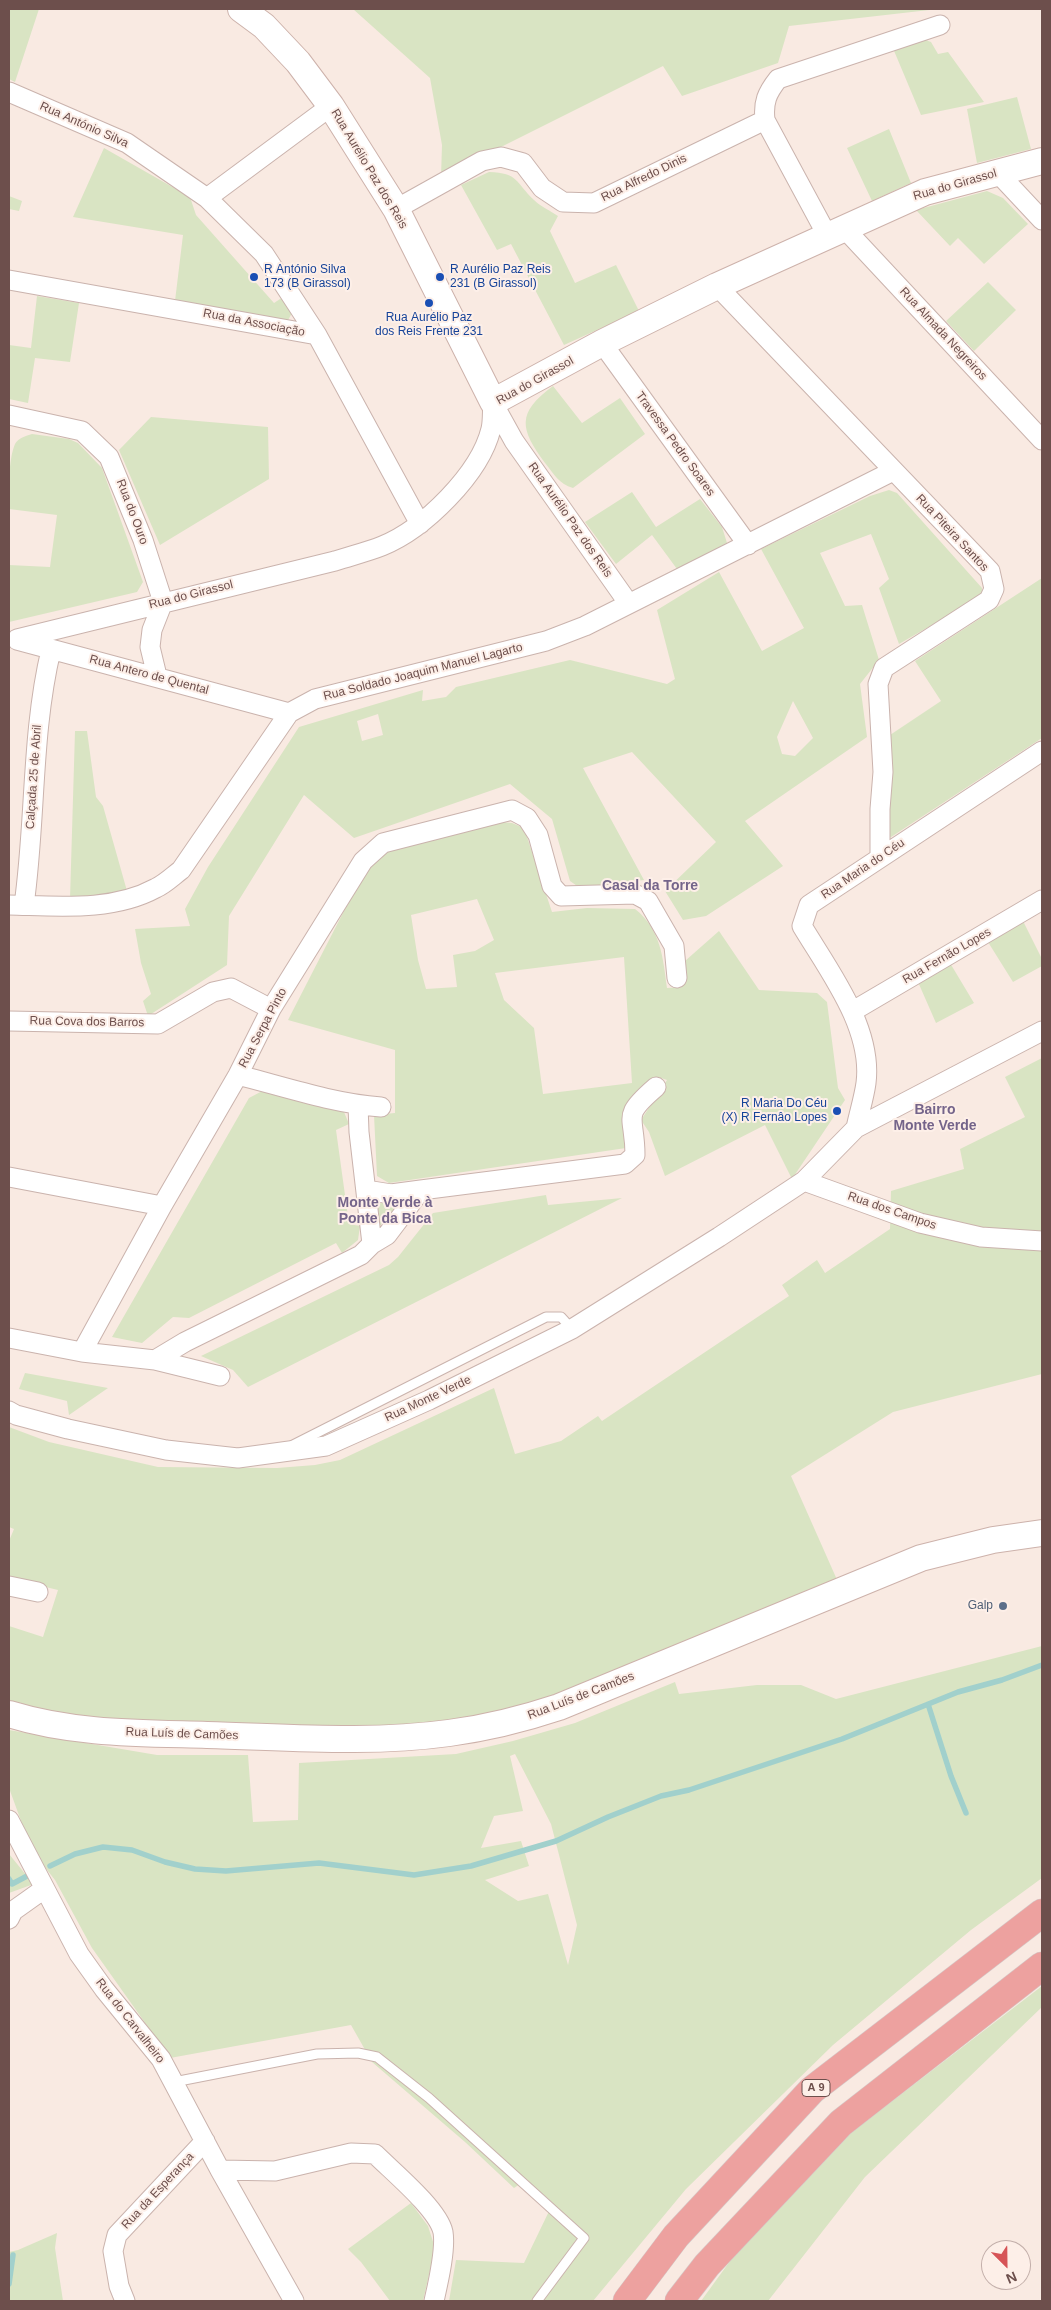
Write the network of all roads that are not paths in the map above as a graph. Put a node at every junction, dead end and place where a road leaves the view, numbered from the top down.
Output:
1 (241, 9) edge
2 (940, 25) dead end
3 (9, 92) edge
4 (331, 106) junction
5 (765, 120) junction
6 (1042, 161) edge
7 (998, 173) junction
8 (207, 198) junction
9 (396, 209) junction
10 (1042, 220) edge
11 (836, 232) junction
12 (9, 280) edge
13 (717, 286) junction
14 (317, 335) junction
15 (602, 343) junction
16 (493, 402) junction
17 (9, 415) edge
18 (1042, 440) edge
19 (893, 470) junction
20 (420, 524) junction
21 (748, 545) junction
22 (163, 602) junction
23 (629, 604) junction
24 (13, 638) edge
25 (51, 650) junction
26 (157, 676) junction
27 (289, 713) junction
28 (1042, 750) edge
29 (880, 858) junction
30 (1042, 900) edge
31 (16, 905) edge
32 (677, 978) dead end
33 (271, 1009) junction
34 (853, 1011) junction
35 (9, 1021) edge
36 (1042, 1031) edge
37 (238, 1075) junction
38 (656, 1087) dead end
39 (358, 1105) junction
40 (381, 1107) dead end
41 (856, 1128) junction
42 (9, 1177) edge
43 (804, 1181) junction
44 (366, 1190) junction
45 (421, 1190) junction
46 (162, 1206) junction
47 (1038, 1238) edge
48 (372, 1244) junction
49 (9, 1338) edge
50 (82, 1352) junction
51 (155, 1360) junction
52 (220, 1376) dead end
53 (9, 1411) edge
54 (1042, 1533) edge
55 (9, 1586) edge
56 (38, 1592) dead end
57 (9, 1714) edge
58 (9, 1820) edge
59 (44, 1889) junction
60 (10, 1913) edge
61 (1042, 1913) edge
62 (1042, 1966) edge
63 (174, 2082) junction
64 (205, 2141) junction
65 (220, 2170) junction
66 (125, 2301) edge
67 (294, 2301) edge
68 (434, 2301) edge
69 (537, 2301) edge
70 (626, 2301) edge
71 (679, 2301) edge

1 - 4 street, Rua Aurélio Paz dos Reis
2 - 5 street
3 - 8 street, Rua António Silva
4 - 8 street
4 - 9 street, Rua Aurélio Paz dos Reis
5 - 9 street, Rua Alfredo Dinis
5 - 11 street, Rua Almada Negreiros
6 - 7 street, Rua do Girassol
7 - 10 street
7 - 11 street, Rua do Girassol
8 - 14 street, Rua António Silva
9 - 16 street, Rua Aurélio Paz dos Reis
11 - 13 street, Rua do Girassol
11 - 18 street, Rua Almada Negreiros
12 - 14 street, Rua da Associação
13 - 15 street, Rua do Girassol
13 - 19 street, Rua Piteira Santos
14 - 20 street, Rua da Associação
15 - 16 street, Rua do Girassol
15 - 21 street, Travessa Pedro Soares
16 - 20 street, Rua do Girassol
16 - 23 street, Rua Aurélio Paz dos Reis
17 - 22 street, Rua do Ouro
19 - 21 street, Rua Soldado Joaquim Manuel Lagarto
19 - 29 street, Rua Piteira Santos
20 - 22 street, Rua do Girassol
21 - 23 street, Rua Soldado Joaquim Manuel Lagarto
22 - 24 street, Rua do Girassol
22 - 26 street
23 - 27 street, Rua Soldado Joaquim Manuel Lagarto
24 - 25 street, Rua Antero de Quental
25 - 26 street, Rua Antero de Quental
25 - 31 street, Calçada 25 de Abril
26 - 27 street, Rua Antero de Quental
27 - 31 street, Rua Soldado Joaquim Manuel Lagarto
28 - 29 street, Rua Maria do Céu
29 - 34 street, Rua Maria do Céu
30 - 34 street, Rua Fernão Lopes
32 - 33 street, Rua Serpa Pinto
33 - 35 street, Rua Cova dos Barros
33 - 37 street, Rua Serpa Pinto
34 - 41 street, Rua Maria do Céu
36 - 41 street
37 - 39 street
37 - 46 street, Rua Serpa Pinto
38 - 45 street
39 - 40 street
39 - 44 street
41 - 43 street, Rua Monte Verde
42 - 46 street
43 - 47 street, Rua dos Campos
43 - 53 street, Rua Monte Verde
44 - 45 street
44 - 48 street
45 - 48 street
46 - 50 street, Rua Serpa Pinto
48 - 51 street
49 - 50 street
50 - 51 street
51 - 52 street
54 - 57 street, Rua Luís de Camões
55 - 56 street
58 - 59 street, Rua do Carvalheiro
59 - 60 street
59 - 63 street, Rua do Carvalheiro
61 - 70 highway, A 9
62 - 71 highway
63 - 64 street, Rua do Carvalheiro
63 - 69 lane
64 - 65 street, Rua do Carvalheiro
64 - 66 street, Rua da Esperança
65 - 67 street, Rua do Carvalheiro
65 - 68 street

